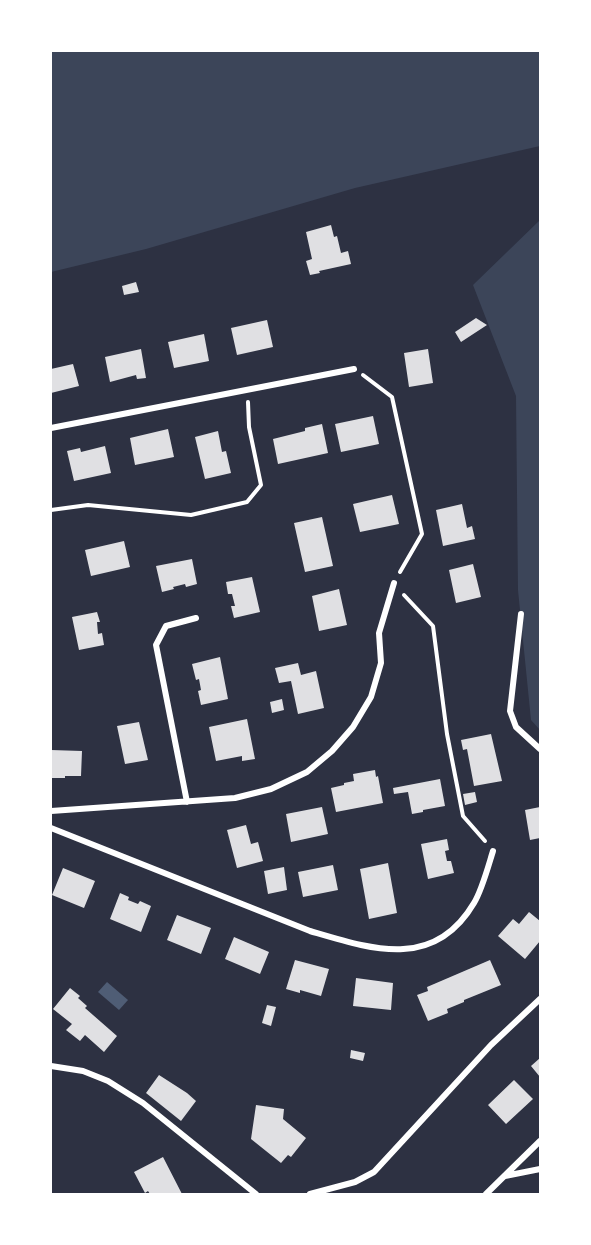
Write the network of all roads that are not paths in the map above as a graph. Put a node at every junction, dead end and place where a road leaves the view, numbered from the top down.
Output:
1 (354, 369) road end
2 (51, 428) edge
3 (394, 583) road end
4 (521, 614) dead end
5 (196, 618) dead end
6 (540, 749) edge
7 (187, 802) junction
8 (51, 811) edge
9 (51, 828) edge
10 (493, 851) road end
11 (540, 999) edge
12 (51, 1065) edge
13 (540, 1141) edge
14 (540, 1169) edge
15 (504, 1176) junction
16 (256, 1194) edge
17 (310, 1194) edge
18 (486, 1194) edge

1 - 2 street
3 - 7 street
4 - 6 street
5 - 7 street
7 - 8 street
9 - 10 street
11 - 17 street
12 - 16 street
13 - 15 street
14 - 15 street
15 - 18 street

